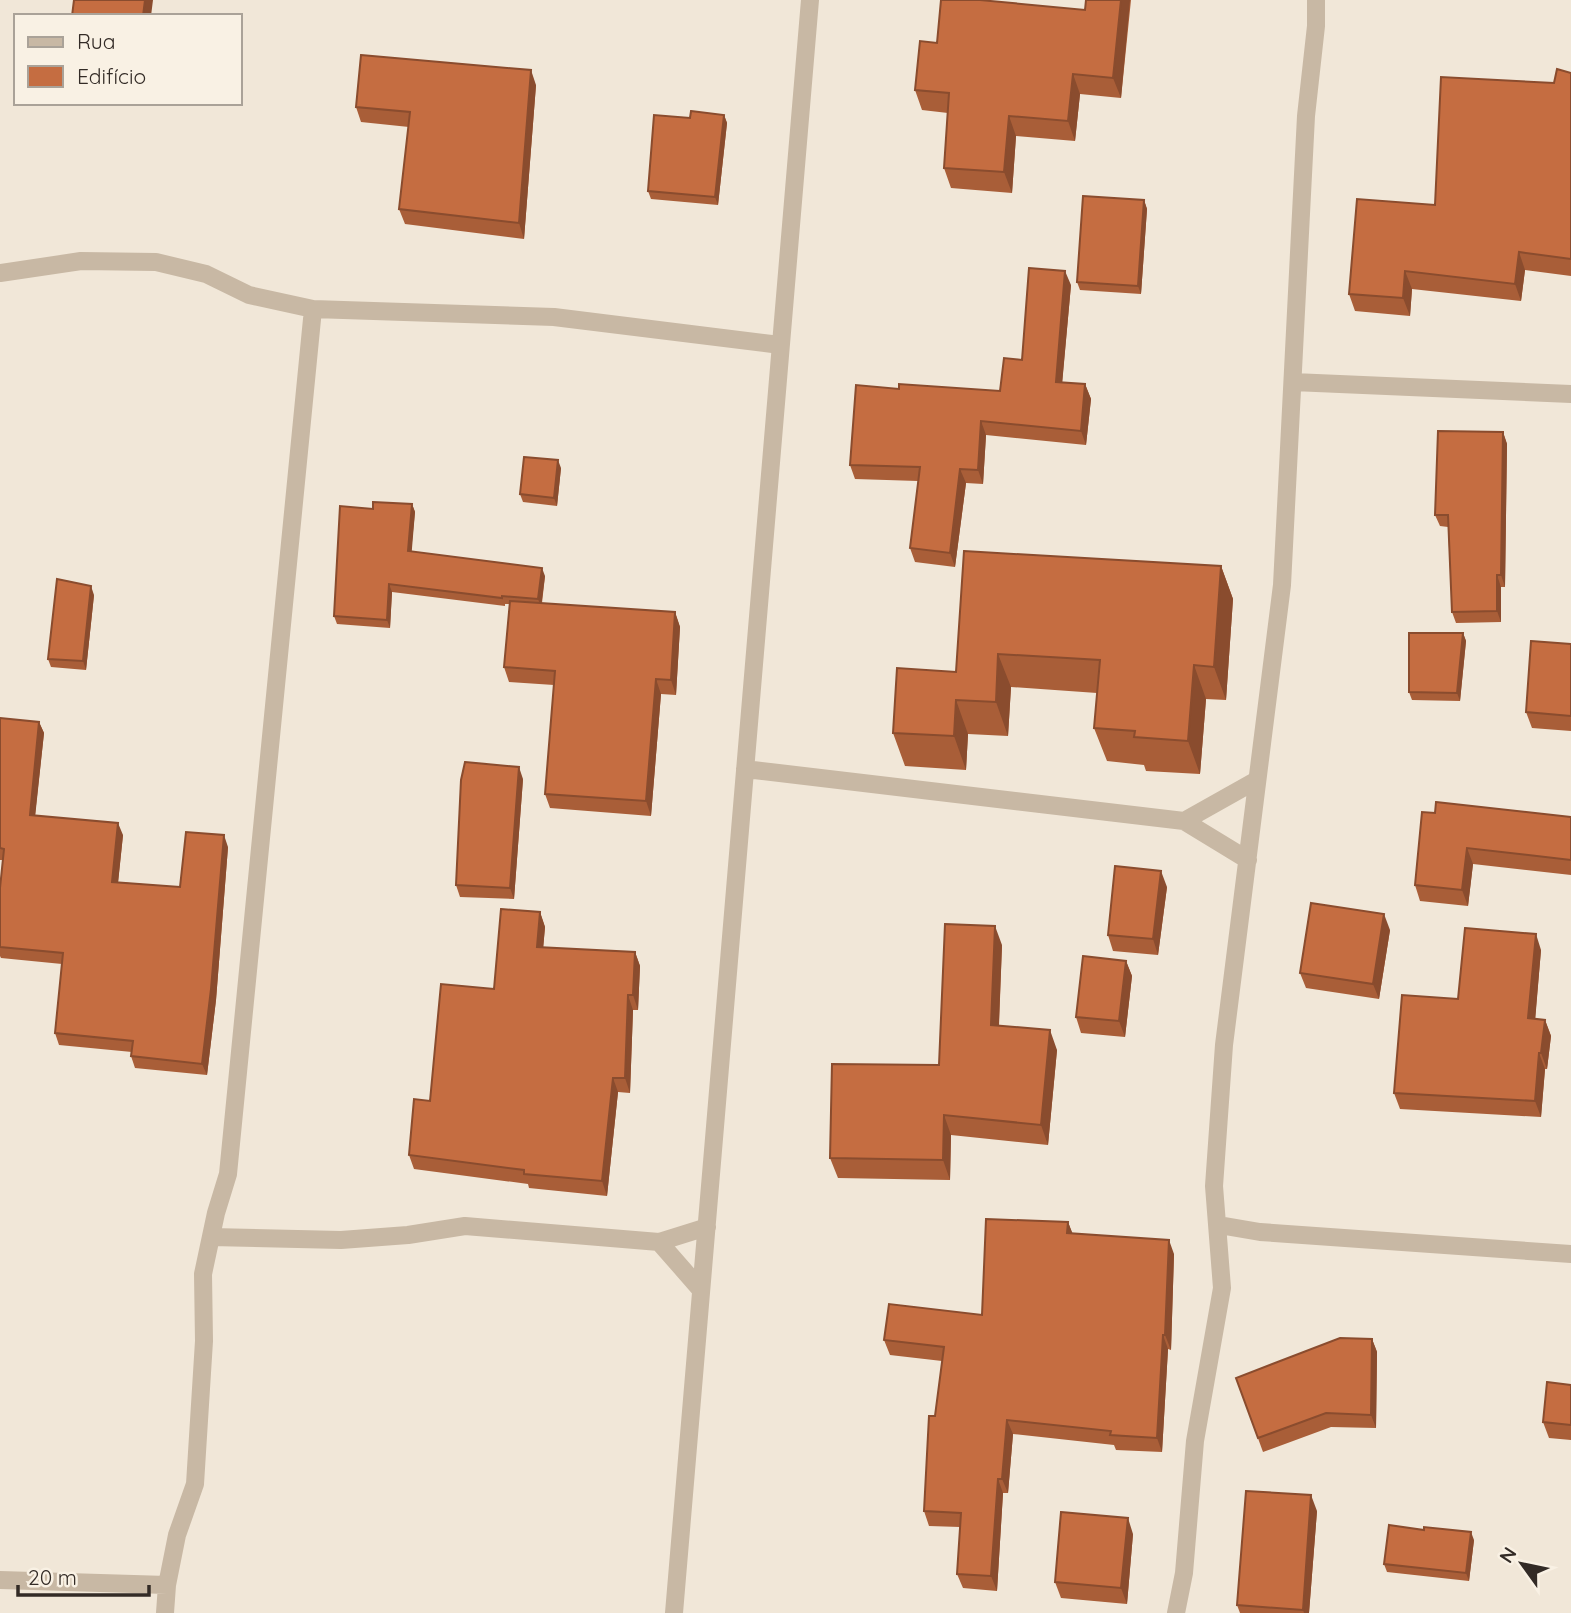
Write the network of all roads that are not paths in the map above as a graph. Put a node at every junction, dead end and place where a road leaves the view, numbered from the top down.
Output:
1 (810, 0) edge
2 (1316, 0) edge
3 (0, 272) edge
4 (313, 309) junction
5 (780, 345) junction
6 (1293, 382) junction
7 (1571, 394) edge
8 (745, 769) junction
9 (1258, 780) junction
10 (1184, 821) junction
11 (1248, 860) junction
12 (1219, 1224) junction
13 (707, 1227) junction
14 (211, 1237) junction
15 (659, 1242) junction
16 (1571, 1254) edge
17 (701, 1290) junction
18 (0, 1580) edge
19 (167, 1585) junction
20 (166, 1613) edge
21 (674, 1613) edge
22 (1176, 1613) edge

1 - 5 street
2 - 6 street
3 - 4 street
4 - 5 street
4 - 14 street
5 - 8 street
6 - 7 street
6 - 9 street
8 - 10 street
8 - 13 street
9 - 10 street
9 - 11 street
10 - 11 street
11 - 12 street
12 - 16 street
12 - 22 street
13 - 15 street
13 - 17 street
14 - 15 street
14 - 19 street
15 - 17 street
17 - 21 street
18 - 19 street
19 - 20 street

